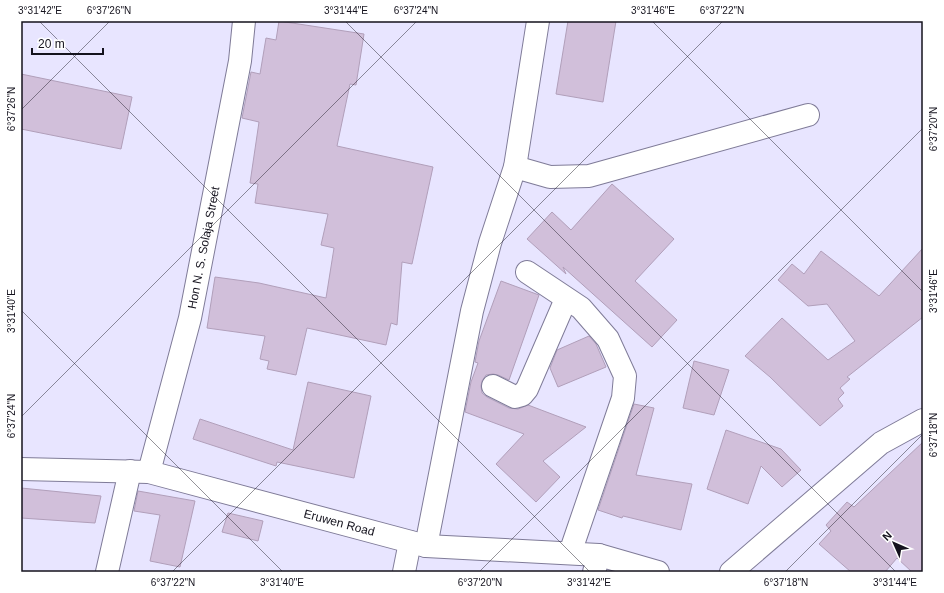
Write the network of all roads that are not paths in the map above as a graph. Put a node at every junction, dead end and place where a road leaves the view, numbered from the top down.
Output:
1 (244, 21) edge
2 (538, 21) edge
3 (808, 115) dead end
4 (515, 167) junction
5 (527, 272) dead end
6 (566, 299) junction
7 (492, 386) dead end
8 (923, 420) edge
9 (21, 469) edge
10 (140, 472) junction
11 (418, 544) junction
12 (570, 553) junction
13 (597, 564) edge
14 (107, 572) edge
15 (404, 572) edge
16 (658, 572) edge
17 (731, 572) edge

1 - 10 street, Hon N. S. Solaja Street
2 - 4 street
3 - 4 street
4 - 11 street
5 - 6 street
6 - 7 street
6 - 12 street
8 - 17 street
9 - 10 street, Eruwen Road
10 - 11 street, Eruwen Road
10 - 14 street, Hon N. S. Solaja Street
11 - 12 street, Eruwen Road
11 - 15 street
12 - 13 street, Eruwen Road
13 - 16 street, Eruwen Road

